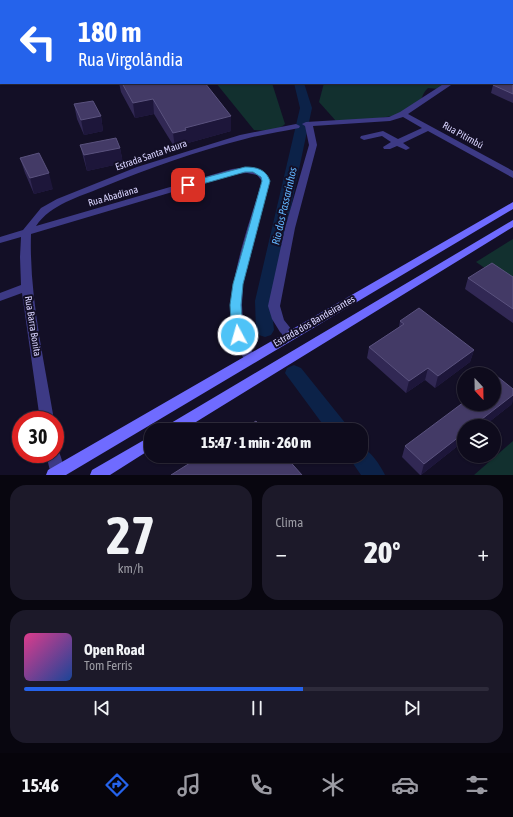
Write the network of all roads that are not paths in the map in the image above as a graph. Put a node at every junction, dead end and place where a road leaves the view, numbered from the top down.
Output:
1 (448, 84) edge
2 (403, 114) junction
3 (370, 121) junction
4 (296, 126) dead end
5 (428, 128) junction
6 (383, 133) junction
7 (364, 138) dead end
8 (398, 142) junction
9 (387, 147) dead end
10 (406, 148) dead end
11 (513, 175) edge
12 (513, 205) edge
13 (513, 223) edge
14 (478, 225) junction
15 (26, 233) junction
16 (494, 235) junction
17 (0, 240) edge
18 (27, 287) junction
19 (0, 297) edge
20 (290, 335) junction
21 (251, 358) junction
22 (46, 411) edge
23 (183, 423) edge
24 (144, 446) edge
25 (54, 463) edge
26 (56, 474) edge
27 (97, 475) edge

1 - 2 street
2 - 3 street
2 - 5 street, Rua Pitimbú
3 - 6 street
3 - 20 street
4 - 15 street, Estrada Santa Maura
5 - 8 street
5 - 11 street, Rua Pitimbú
6 - 7 street
6 - 8 street
8 - 9 street
8 - 10 street
12 - 14 main road, Estrada dos Bandeirantes
13 - 16 main road, Estrada dos Bandeirantes
14 - 16 main road
14 - 20 main road, Estrada dos Bandeirantes
15 - 17 street, Rua Abadiana
15 - 18 street, Rua Barra Bonita
15 - 21 street, Rua Abadiana
16 - 23 main road, Estrada dos Bandeirantes
18 - 19 street
18 - 22 street, Rua Barra Bonita
20 - 21 main road, Estrada dos Bandeirantes
21 - 26 main road, Estrada dos Bandeirantes
24 - 27 main road
25 - 26 street

